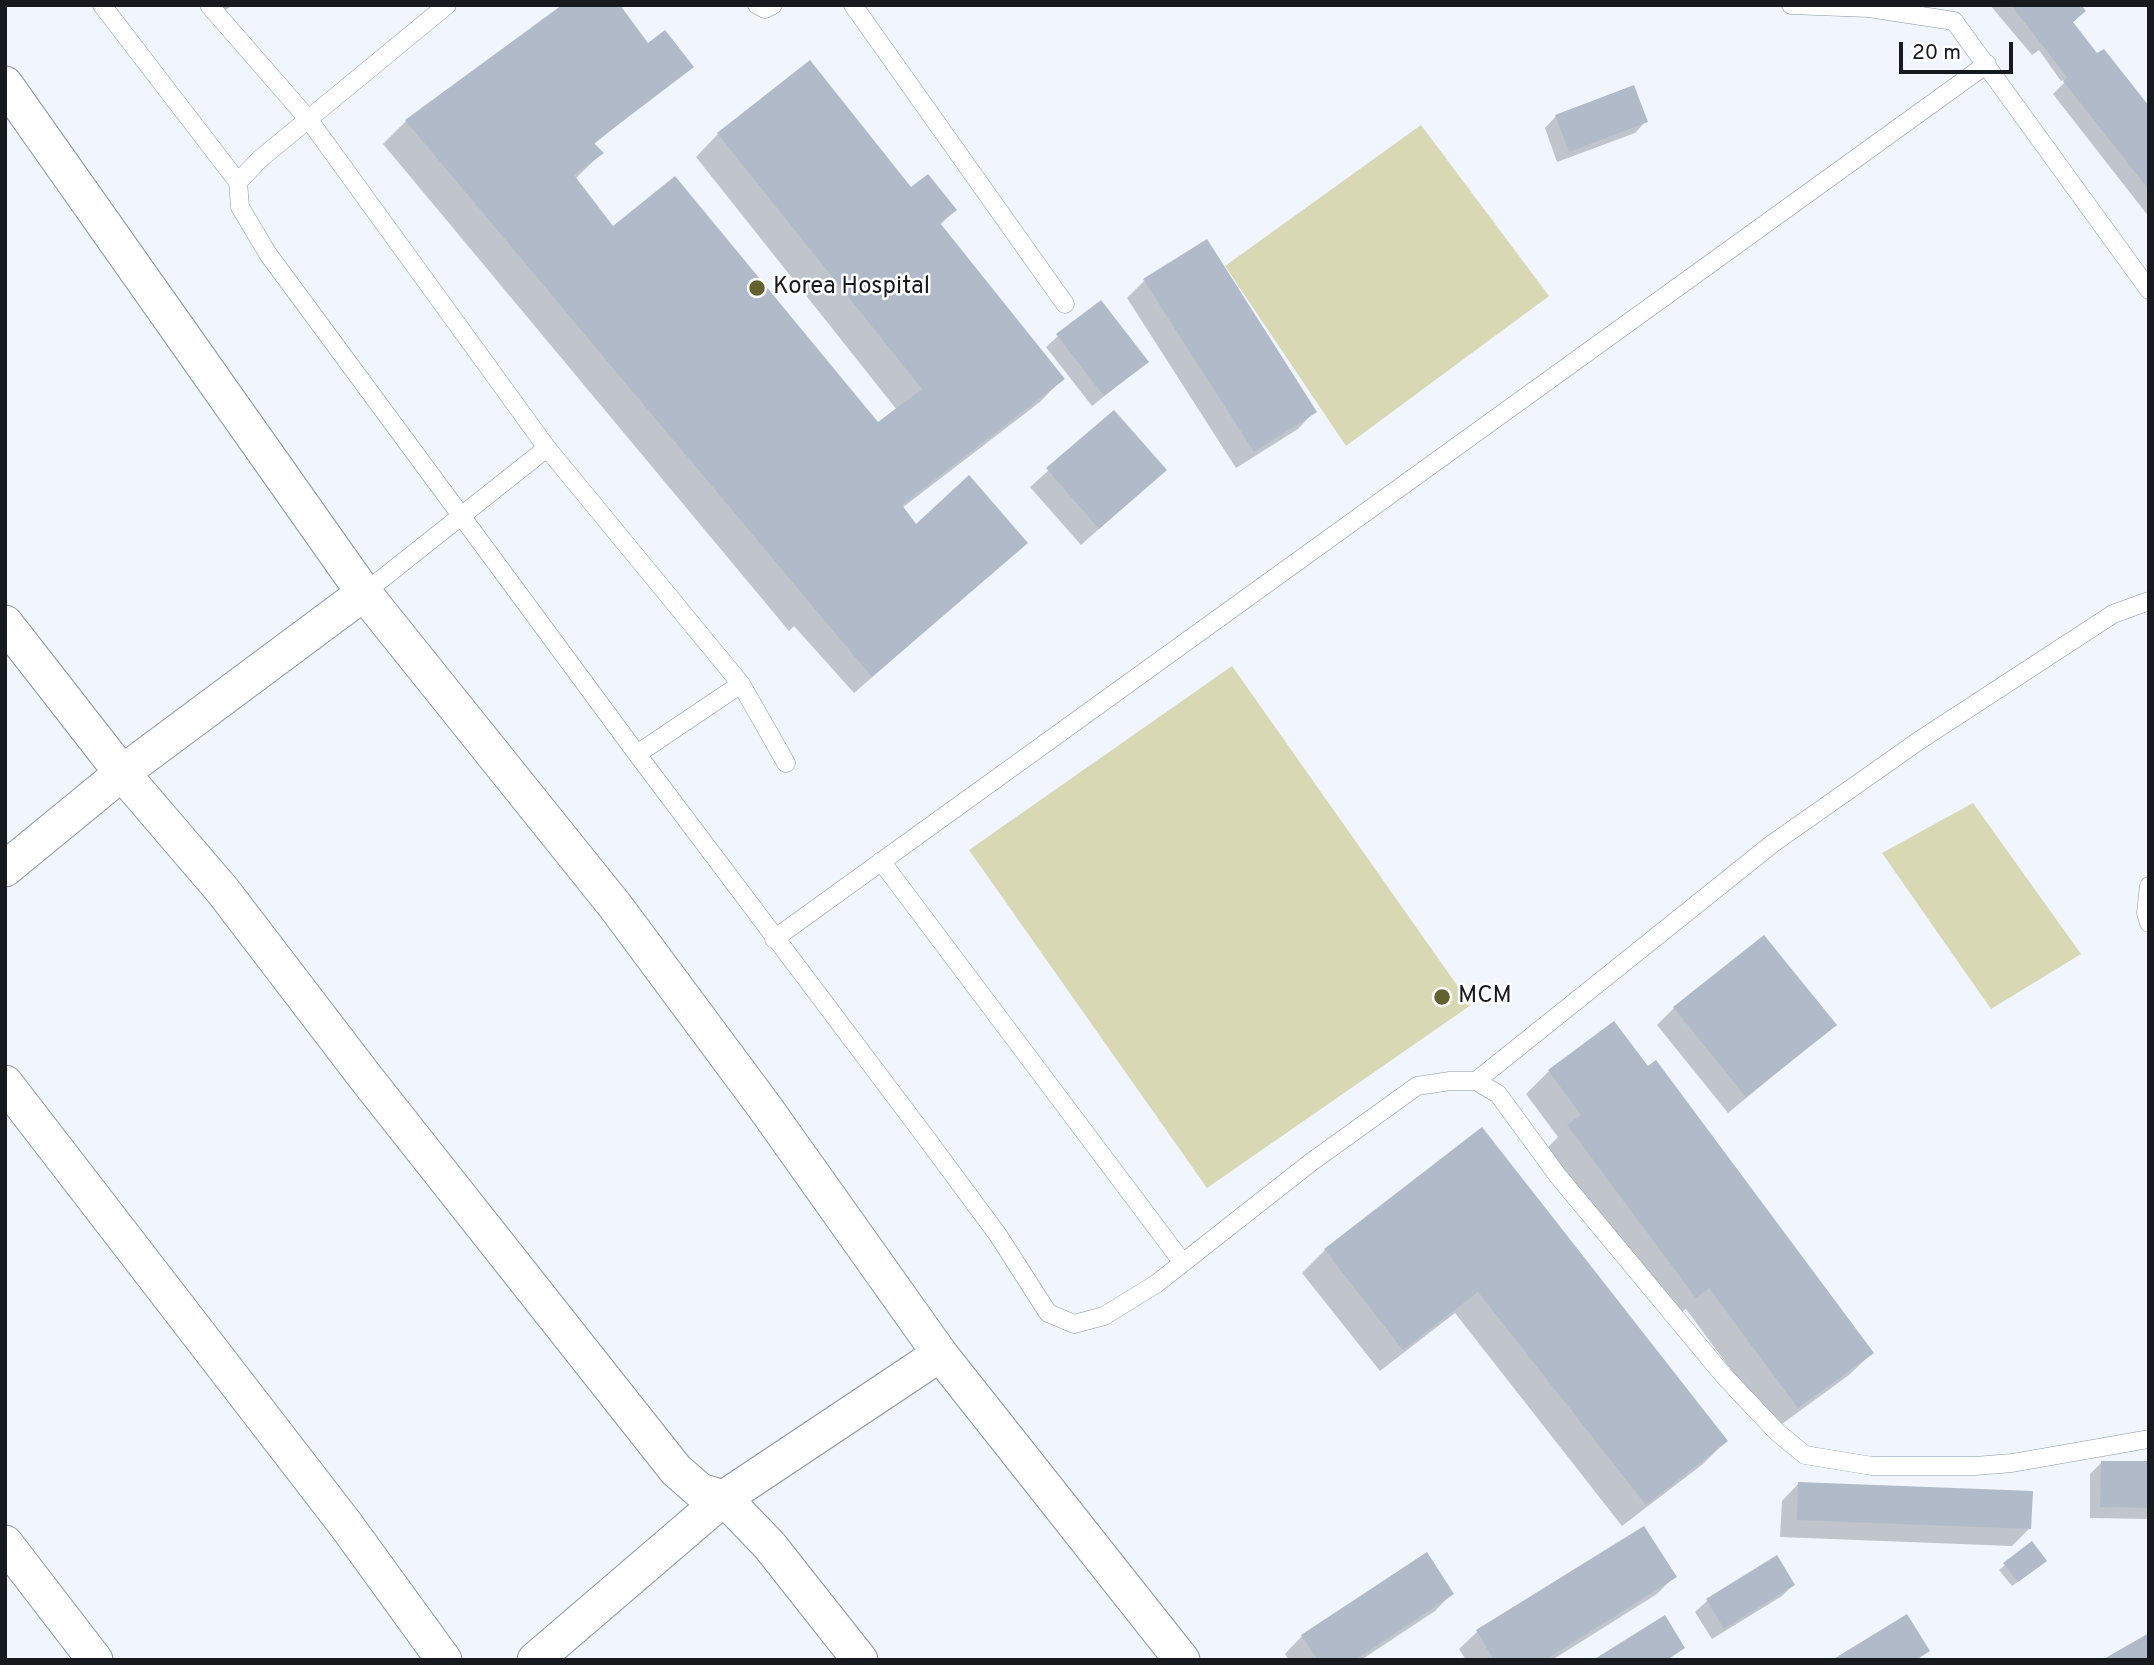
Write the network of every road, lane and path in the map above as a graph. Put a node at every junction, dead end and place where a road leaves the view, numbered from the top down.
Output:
1 (102, 5) edge
2 (209, 5) edge
3 (447, 5) edge
4 (757, 5) edge
5 (773, 5) edge
6 (853, 5) edge
7 (1791, 5) edge
8 (1987, 64) junction
9 (5, 84) edge
10 (309, 120) junction
11 (238, 182) junction
12 (2149, 290) edge
13 (1065, 304) dead end
14 (547, 448) junction
15 (462, 517) junction
16 (364, 593) junction
17 (2149, 601) edge
18 (5, 623) edge
19 (741, 684) junction
20 (637, 754) junction
21 (786, 763) dead end
22 (122, 773) junction
23 (881, 861) junction
24 (5, 869) edge
25 (2149, 886) edge
26 (2149, 923) edge
27 (774, 939) junction
28 (1476, 1081) junction
29 (5, 1083) edge
30 (1183, 1263) junction
31 (940, 1354) junction
32 (2149, 1439) edge
33 (724, 1498) junction
34 (5, 1543) edge
35 (95, 1660) edge
36 (444, 1660) edge
37 (536, 1660) edge
38 (860, 1660) edge
39 (1182, 1660) edge

1 - 11 lane
2 - 10 lane
3 - 10 lane
4 - 5 lane
6 - 13 lane
7 - 8 lane
8 - 12 lane
8 - 23 lane
9 - 16 street
10 - 11 lane
10 - 14 lane
11 - 15 lane
14 - 15 lane
14 - 19 lane
15 - 16 lane
15 - 20 lane
16 - 22 street
16 - 31 street
17 - 28 lane
18 - 22 street
19 - 20 lane
19 - 21 lane
20 - 27 lane
22 - 24 street
22 - 33 street
23 - 27 lane
23 - 30 lane
25 - 26 lane
27 - 30 lane
28 - 30 lane
28 - 32 lane
29 - 36 street
31 - 33 street
31 - 39 street
33 - 37 street
33 - 38 street
34 - 35 street

